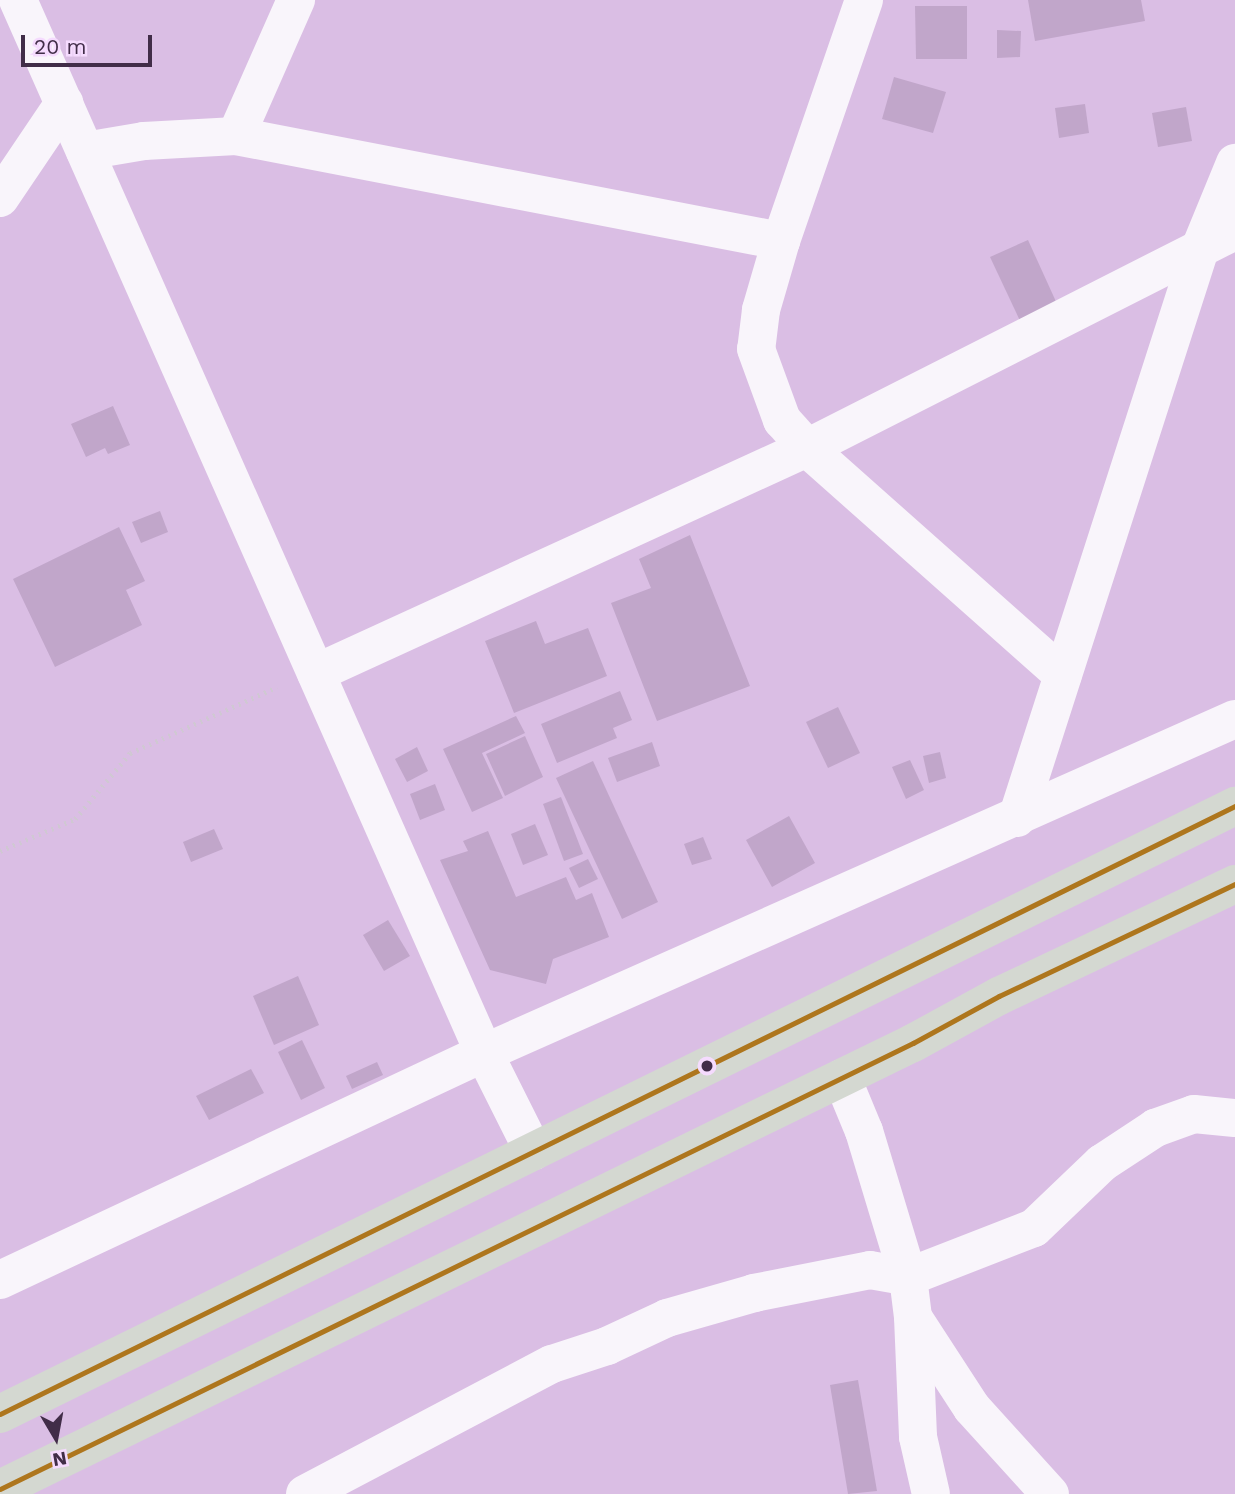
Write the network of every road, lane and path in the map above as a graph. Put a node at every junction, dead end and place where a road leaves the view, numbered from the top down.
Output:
1 (18, 0) edge
2 (296, 0) edge
3 (864, 0) edge
4 (64, 103) junction
5 (236, 136) junction
6 (85, 151) junction
7 (1235, 163) edge
8 (0, 198) edge
9 (1235, 231) edge
10 (781, 241) junction
11 (1201, 246) junction
12 (807, 448) junction
13 (314, 672) junction
14 (1063, 675) junction
15 (1235, 719) edge
16 (1235, 806) edge
17 (1017, 818) junction
18 (0, 851) edge
19 (1235, 884) edge
20 (484, 1053) junction
21 (842, 1078) junction
22 (1235, 1118) edge
23 (533, 1151) junction
24 (908, 1277) junction
25 (0, 1280) edge
26 (913, 1317) junction
27 (0, 1413) edge
28 (0, 1489) edge
29 (305, 1494) edge
30 (931, 1494) edge
31 (1050, 1494) edge

1 - 4 street
2 - 5 street
3 - 10 street
4 - 6 street
4 - 8 street
5 - 6 street
5 - 10 street
6 - 13 street
7 - 11 street
9 - 11 street
10 - 12 street
11 - 12 street
11 - 14 street
12 - 13 street
12 - 14 street
13 - 18 path
13 - 20 street
14 - 17 street
15 - 17 street
16 - 23 highway
17 - 20 street
19 - 21 highway
20 - 23 street
20 - 25 street
21 - 24 street
21 - 28 highway
22 - 24 street
23 - 27 highway
24 - 26 street
24 - 29 street
26 - 30 street
26 - 31 street

